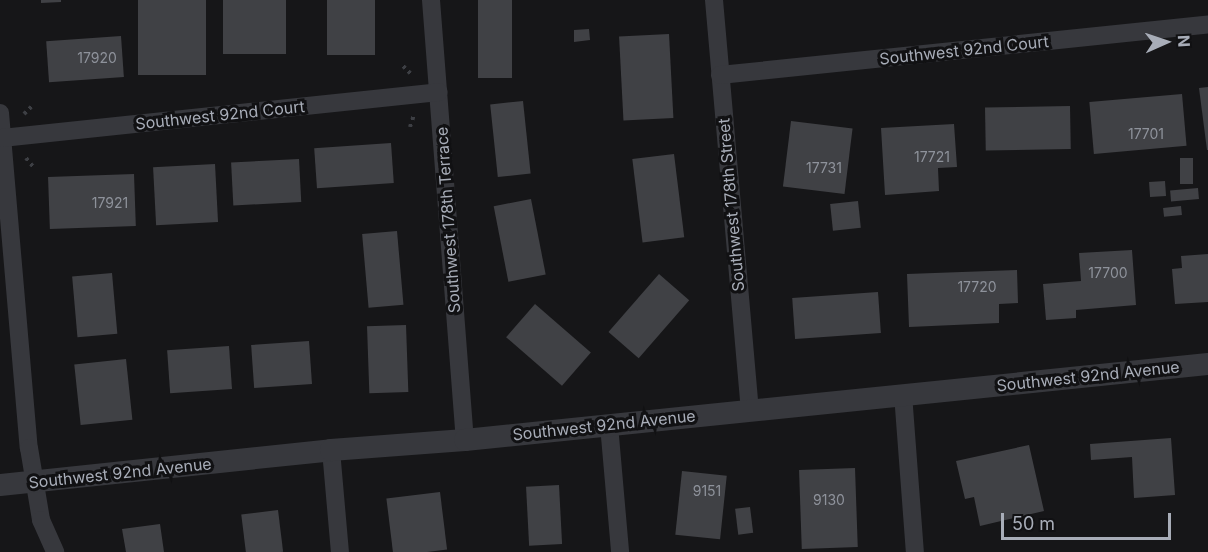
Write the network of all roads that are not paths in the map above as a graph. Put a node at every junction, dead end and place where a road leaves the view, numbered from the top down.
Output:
1 (431, 0) edge
2 (714, 0) edge
3 (1208, 25) edge
4 (720, 75) junction
5 (439, 92) junction
6 (0, 113) edge
7 (2, 138) junction
8 (1208, 364) edge
9 (903, 394) junction
10 (750, 410) junction
11 (609, 425) junction
12 (465, 440) junction
13 (332, 450) junction
14 (33, 482) junction
15 (0, 485) edge
16 (55, 552) edge
17 (340, 552) edge
18 (620, 552) edge
19 (915, 552) edge

1 - 5 street, Southwest 178th Terrace
2 - 4 street, Southwest 178th Street
3 - 4 street, Southwest 92nd Court
4 - 10 street, Southwest 178th Street
5 - 7 street, Southwest 92nd Court
5 - 12 street, Southwest 178th Terrace
6 - 7 street
7 - 14 street
8 - 9 street, Southwest 92nd Avenue
9 - 10 street, Southwest 92nd Avenue
9 - 19 street
10 - 11 street, Southwest 92nd Avenue
11 - 12 street, Southwest 92nd Avenue
11 - 18 street
12 - 13 street, Southwest 92nd Avenue
13 - 14 street, Southwest 92nd Avenue
13 - 17 street
14 - 15 street, Southwest 92nd Avenue
14 - 16 street

